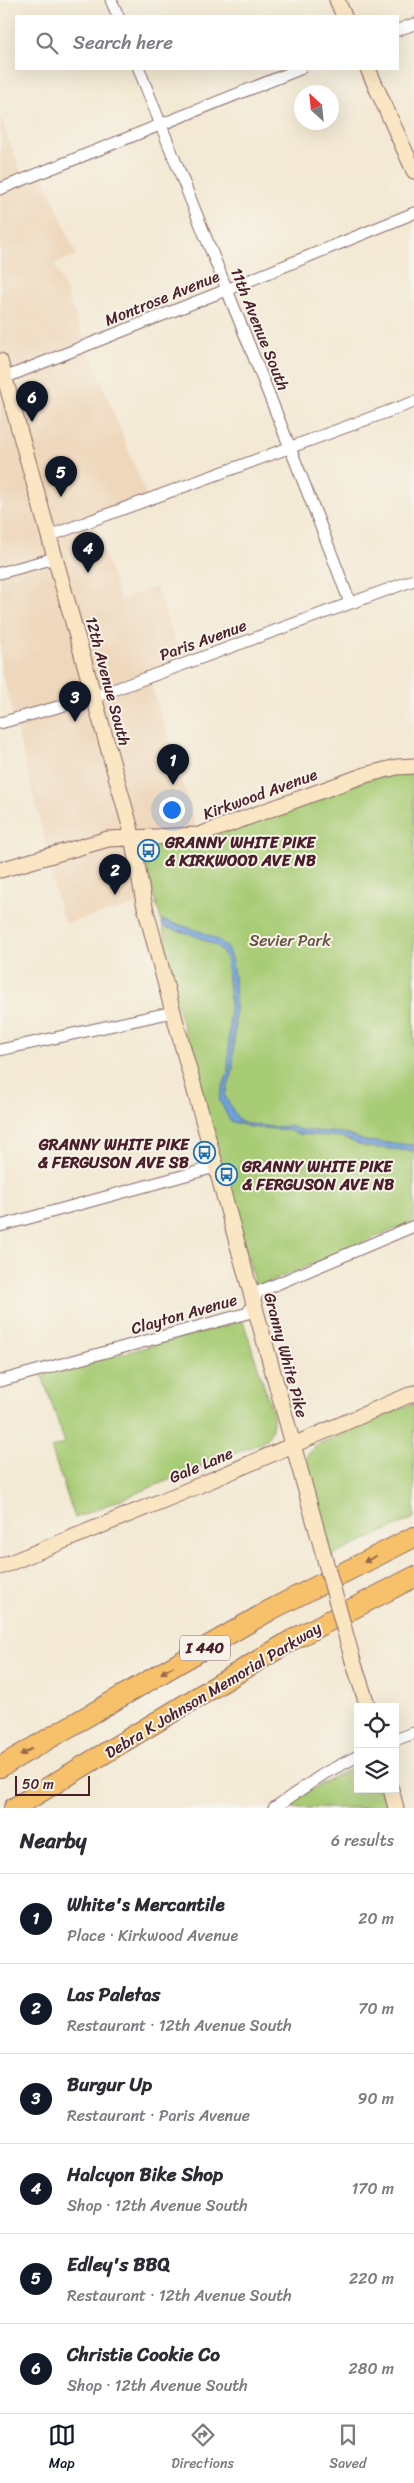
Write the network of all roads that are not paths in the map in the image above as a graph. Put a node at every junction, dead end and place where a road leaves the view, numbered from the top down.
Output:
1 (111, 0) edge
2 (337, 0) edge
3 (118, 15) edge
4 (344, 15) edge
5 (414, 24) edge
6 (399, 30) edge
7 (139, 70) edge
8 (297, 70) edge
9 (368, 70) edge
10 (160, 124) junction
11 (414, 171) edge
12 (0, 189) edge
13 (414, 213) edge
14 (226, 290) junction
15 (0, 361) edge
16 (4, 378) junction
17 (414, 402) edge
18 (289, 448) junction
19 (49, 536) junction
20 (55, 558) junction
21 (0, 573) edge
22 (414, 580) edge
23 (350, 603) junction
24 (94, 697) junction
25 (0, 723) edge
26 (414, 766) edge
27 (131, 837) junction
28 (0, 870) edge
29 (172, 1012) junction
30 (0, 1050) edge
31 (215, 1167) junction
32 (0, 1226) edge
33 (414, 1226) edge
34 (254, 1301) junction
35 (0, 1381) edge
36 (414, 1393) edge
37 (292, 1445) junction
38 (414, 1537) edge
39 (0, 1567) edge
40 (414, 1577) edge
41 (367, 1703) edge
42 (414, 1733) edge
43 (399, 1739) edge
44 (354, 1758) edge
45 (0, 1767) edge
46 (392, 1793) edge
47 (14, 1808) edge
48 (274, 1808) edge
49 (396, 1808) edge

1 - 3 street
2 - 4 main road
5 - 6 street
7 - 10 street, 11th Avenue South
8 - 10 street
9 - 11 main road
10 - 12 street
10 - 14 street, 11th Avenue South
13 - 14 street, Montrose Avenue
14 - 16 street, Montrose Avenue
14 - 18 street, 11th Avenue South
15 - 16 main road, 12th Avenue South
16 - 19 main road, 12th Avenue South
17 - 18 street
18 - 19 street
18 - 23 street, 11th Avenue South
19 - 20 main road, 12th Avenue South
20 - 21 street
20 - 24 main road, 12th Avenue South
22 - 23 street, Paris Avenue
23 - 24 street, Paris Avenue
24 - 25 street, Paris Avenue
24 - 27 main road, 12th Avenue South
26 - 27 main road, Kirkwood Avenue
27 - 28 main road, Kirkwood Avenue
27 - 29 main road, 12th Avenue South
29 - 30 street
29 - 31 main road, Granny White Pike
31 - 32 street
31 - 34 main road, Granny White Pike
33 - 34 street, Clayton Avenue
34 - 35 street, Clayton Avenue
34 - 37 main road, Granny White Pike
36 - 37 main road, Gale Lane
37 - 39 main road, Gale Lane
37 - 41 main road, Granny White Pike, bridge
38 -> 45 highway, I 440
40 - 47 highway, Debra K Johnson Memorial Parkway / I 440
42 - 43 street
44 - 48 street
46 - 49 main road

